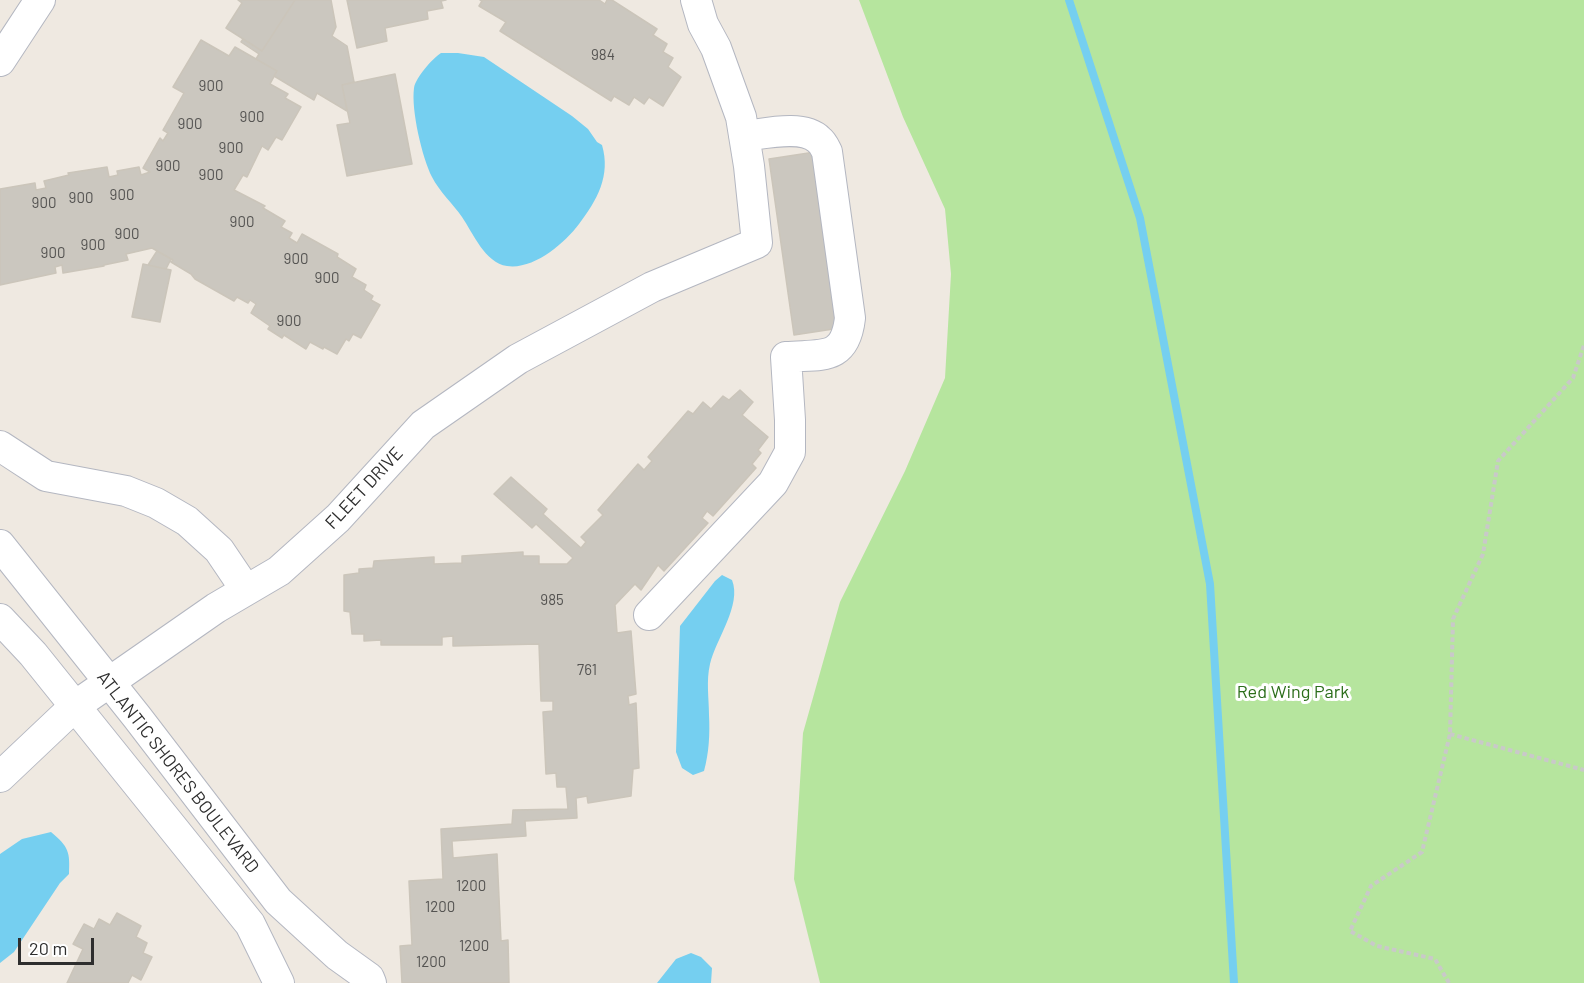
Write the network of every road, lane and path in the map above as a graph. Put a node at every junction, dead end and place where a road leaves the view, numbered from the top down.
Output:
1 (40, 0) edge
2 (696, 0) edge
3 (0, 61) edge
4 (744, 136) junction
5 (1584, 345) edge
6 (0, 446) edge
7 (0, 545) edge
8 (246, 590) junction
9 (649, 615) dead end
10 (0, 619) edge
11 (110, 682) junction
12 (75, 706) junction
13 (1450, 735) junction
14 (1584, 770) edge
15 (0, 777) edge
16 (279, 983) edge
17 (371, 983) edge
18 (1449, 983) edge

1 - 3 street
2 - 4 street
4 - 8 street, FLEET DRIVE
4 - 9 street
5 - 13 path
6 - 8 street
7 - 11 street, ATLANTIC SHORES BOULEVARD
8 - 11 street, FLEET DRIVE
10 - 12 street, ATLANTIC SHORES BOULEVARD
11 - 12 street, FLEET DRIVE
11 - 17 street, ATLANTIC SHORES BOULEVARD
12 - 15 street, FLEET DRIVE
12 - 16 street, ATLANTIC SHORES BOULEVARD
13 - 14 path
13 - 18 path

